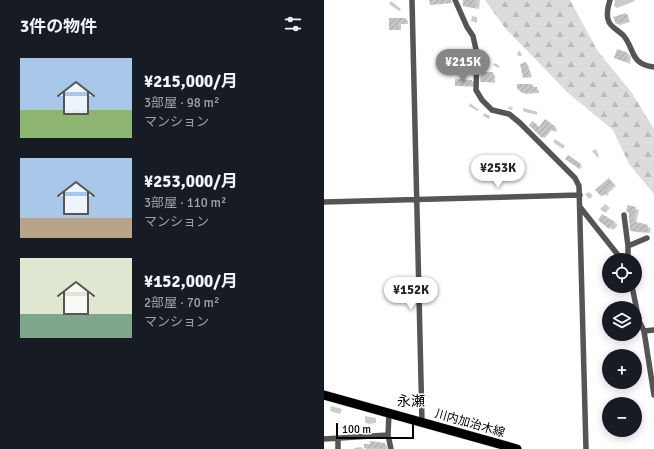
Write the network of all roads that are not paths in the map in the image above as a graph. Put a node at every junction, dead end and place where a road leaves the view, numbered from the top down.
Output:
1 (412, 0) edge
2 (455, 0) edge
3 (610, 0) edge
4 (654, 67) edge
5 (580, 196) junction
6 (417, 200) junction
7 (324, 202) edge
8 (580, 207) junction
9 (624, 215) dead end
10 (647, 238) dead end
11 (628, 246) junction
12 (616, 253) edge
13 (628, 253) edge
14 (633, 293) edge
15 (654, 330) edge
16 (644, 331) junction
17 (324, 395) edge
18 (654, 395) edge
19 (389, 413) junction
20 (422, 422) junction
21 (388, 435) junction
22 (324, 439) edge
23 (338, 439) junction
24 (489, 445) edge
25 (338, 449) edge
26 (391, 449) edge
27 (517, 449) edge
28 (586, 449) edge

1 - 6 street
2 - 5 street
3 - 4 street
5 - 6 street
5 - 8 street
6 - 7 street
6 - 20 street
8 - 12 street
8 - 28 street
9 - 11 street
10 - 11 street
11 - 13 street
14 - 16 street
15 - 16 street
16 - 18 street
17 - 19 main road, 川内加治木線
19 - 20 main road, 川内加治木線
19 - 21 street
20 - 24 main road, 川内加治木線
21 - 23 street
21 - 26 street
22 - 23 street
23 - 25 street
24 - 27 main road, 川内加治木線

